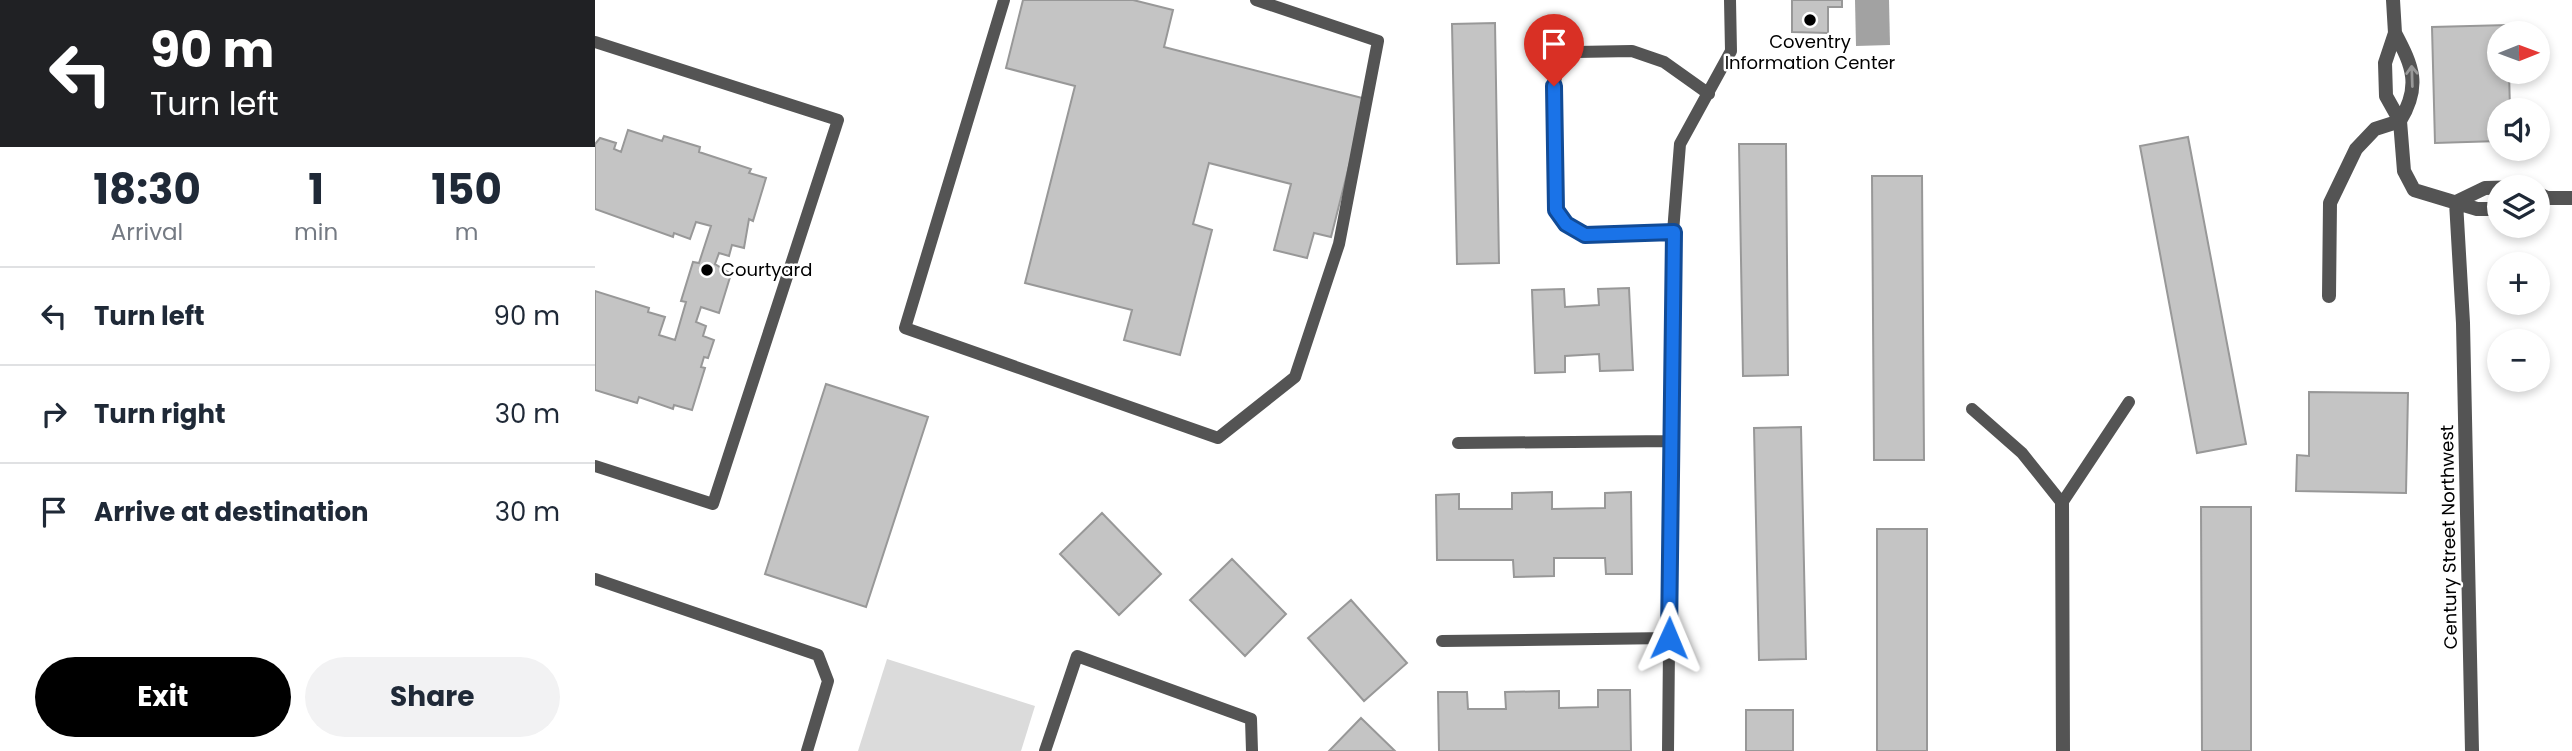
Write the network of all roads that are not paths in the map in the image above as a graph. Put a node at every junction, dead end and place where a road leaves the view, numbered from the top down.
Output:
1 (1004, 0) edge
2 (1256, 0) edge
3 (1730, 0) edge
4 (2393, 0) edge
5 (2395, 33) junction
6 (595, 42) edge
7 (1709, 94) junction
8 (2400, 121) junction
9 (2487, 188) edge
10 (2550, 197) edge
11 (2572, 198) edge
12 (2456, 202) junction
13 (2487, 209) edge
14 (1674, 232) junction
15 (2329, 296) dead end
16 (2129, 402) dead end
17 (1972, 409) dead end
18 (1671, 441) junction
19 (1458, 443) dead end
20 (595, 466) edge
21 (2062, 503) junction
22 (595, 579) edge
23 (1669, 638) junction
24 (1442, 641) dead end
25 (807, 751) edge
26 (1045, 751) edge
27 (1252, 751) edge
28 (1668, 751) edge
29 (2063, 751) edge
30 (2472, 751) edge

1 - 2 lane
3 - 7 lane
4 - 5 street
5 - 8 street
8 -> 5 street
6 - 20 lane
7 - 14 lane
7 - 14 lane
8 - 12 street
8 - 15 street
9 - 12 street
10 - 11 street
12 - 13 street
12 - 30 street, Century Street Northwest
14 - 18 lane
16 - 21 lane
17 - 21 lane
18 - 19 lane
18 - 23 lane
21 - 29 street
22 - 25 lane
23 - 24 lane
23 - 28 lane
26 - 27 lane

